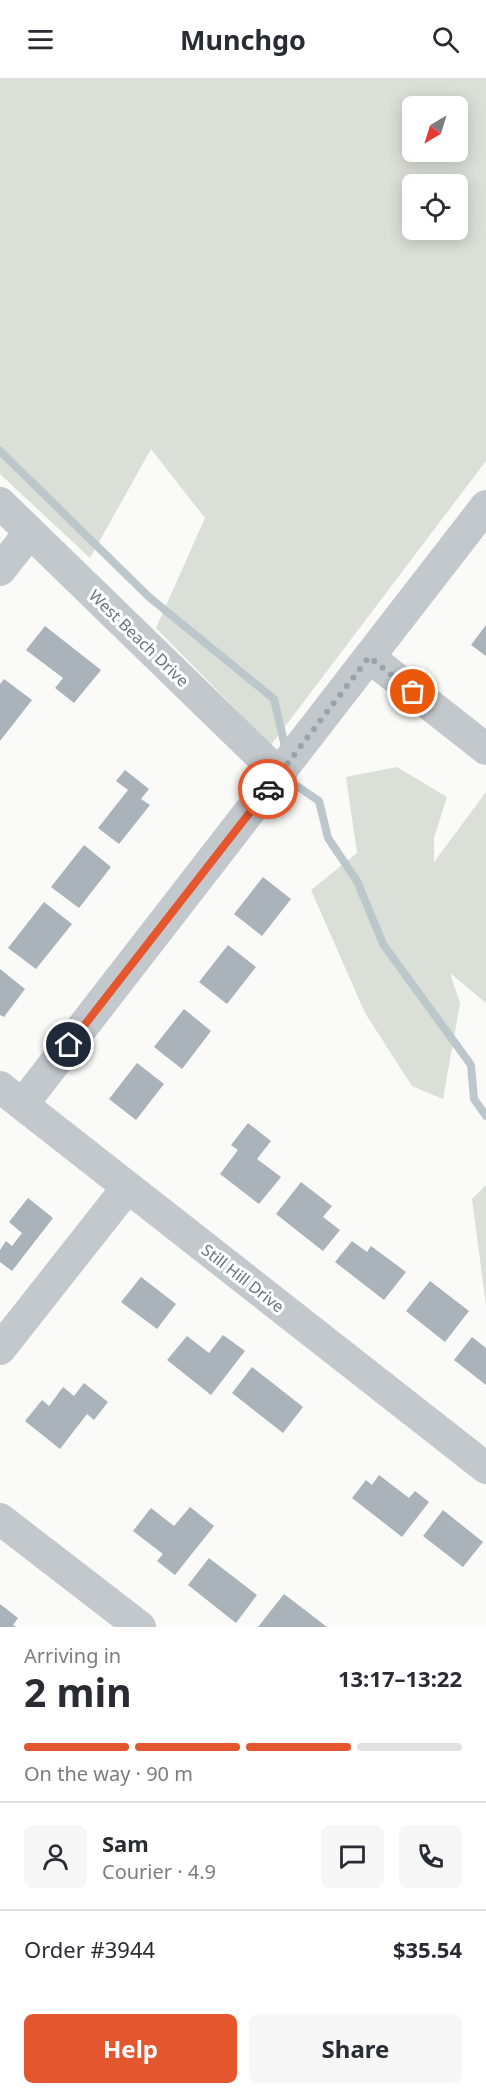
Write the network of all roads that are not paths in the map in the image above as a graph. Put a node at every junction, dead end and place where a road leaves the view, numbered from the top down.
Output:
1 (0, 503) edge
2 (486, 506) edge
3 (30, 532) junction
4 (0, 570) edge
5 (369, 657) junction
6 (486, 749) edge
7 (279, 774) junction
8 (11, 1096) edge
9 (127, 1188) junction
10 (0, 1349) edge
11 (486, 1468) edge
12 (0, 1520) edge
13 (140, 1627) edge

1 - 3 street, West Beach Drive
2 - 5 street
3 - 4 street
3 - 7 street, West Beach Drive
5 - 6 street
5 - 7 street
7 - 8 street
8 - 9 street, Still Hill Drive
9 - 10 street
9 - 11 street, Still Hill Drive
12 - 13 street

